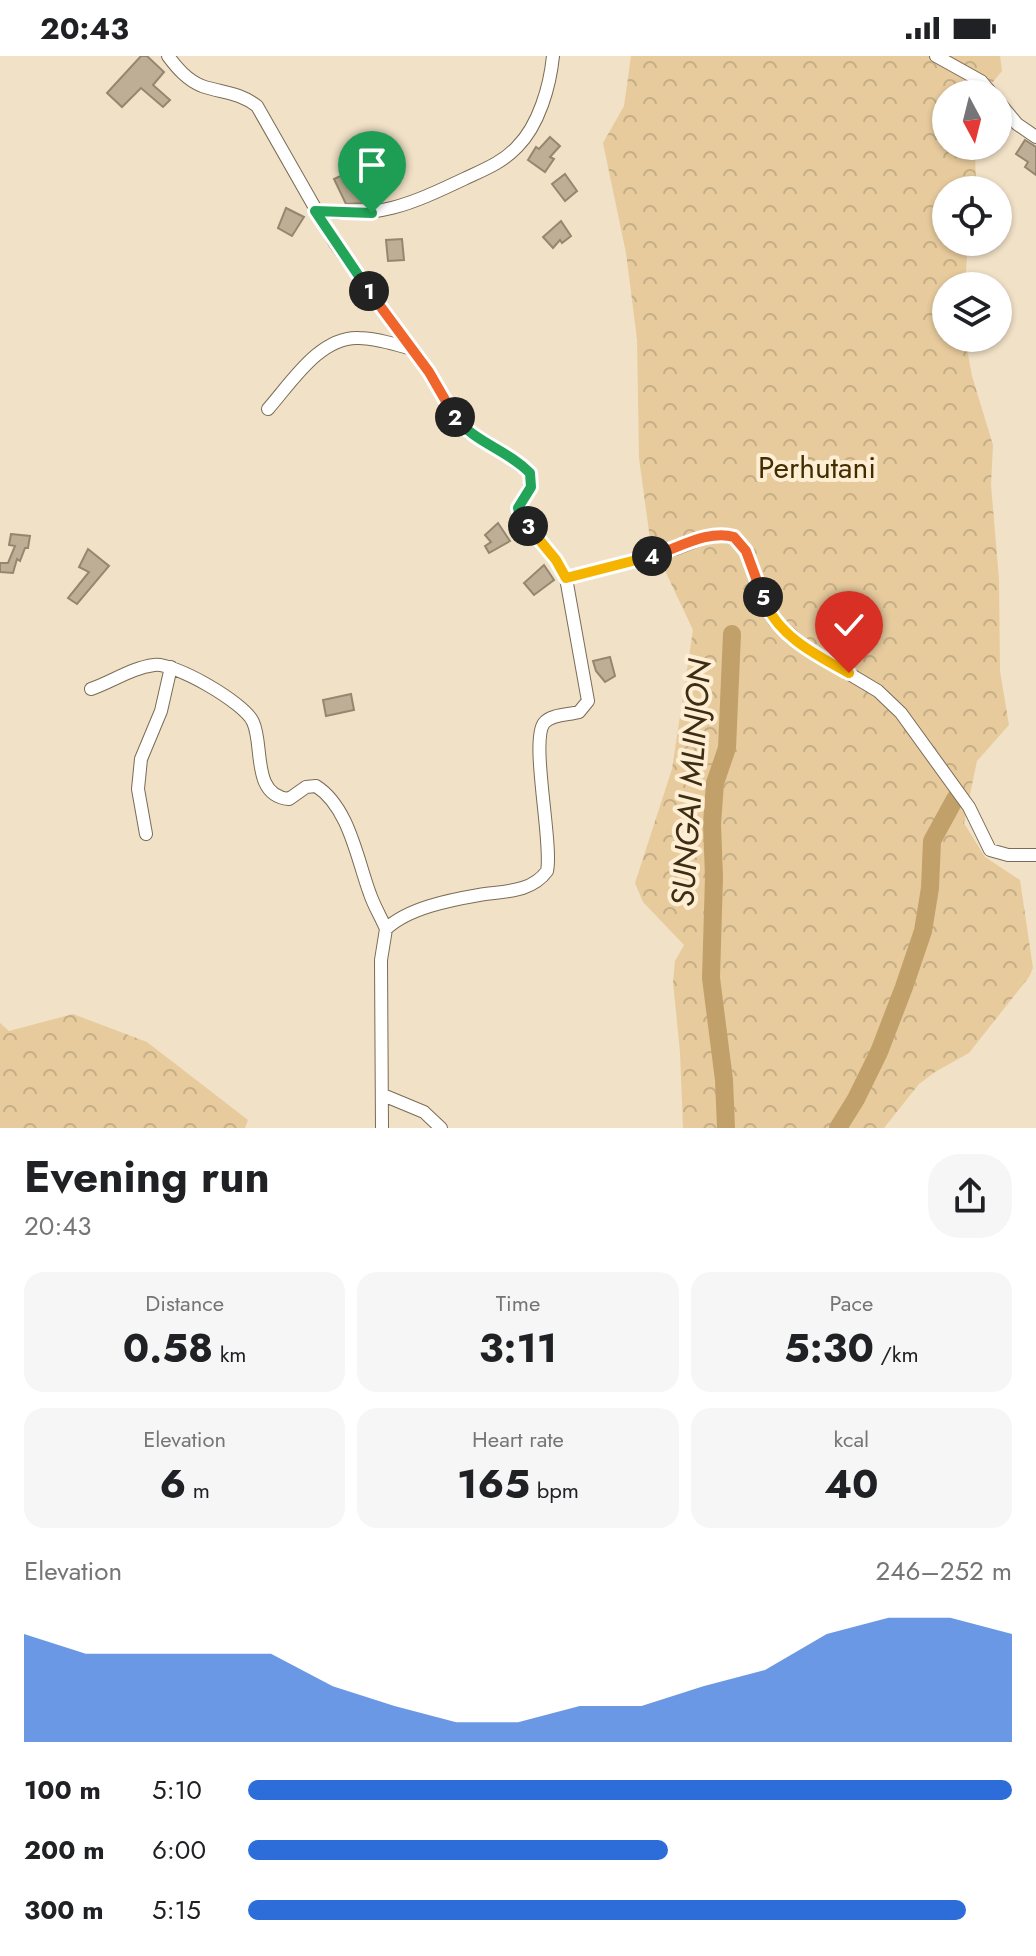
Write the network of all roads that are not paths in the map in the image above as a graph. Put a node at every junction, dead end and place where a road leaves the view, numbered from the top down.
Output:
1 (168, 56) edge
2 (553, 56) edge
3 (936, 56) edge
4 (979, 80) edge
5 (1012, 118) edge
6 (1036, 137) edge
7 (315, 211) junction
8 (409, 348) junction
9 (268, 409) dead end
10 (566, 578) junction
11 (171, 667) junction
12 (91, 689) dead end
13 (146, 834) dead end
14 (1036, 855) edge
15 (386, 929) junction
16 (383, 1095) junction
17 (382, 1128) edge
18 (441, 1128) edge

1 - 7 street
2 - 7 street
3 - 4 street
5 - 6 street
7 - 8 street
8 - 9 street
8 - 10 street
10 - 14 street
10 - 15 street
11 - 12 street
11 - 13 street
11 - 15 street
15 - 16 street
16 - 17 street
16 - 18 street

